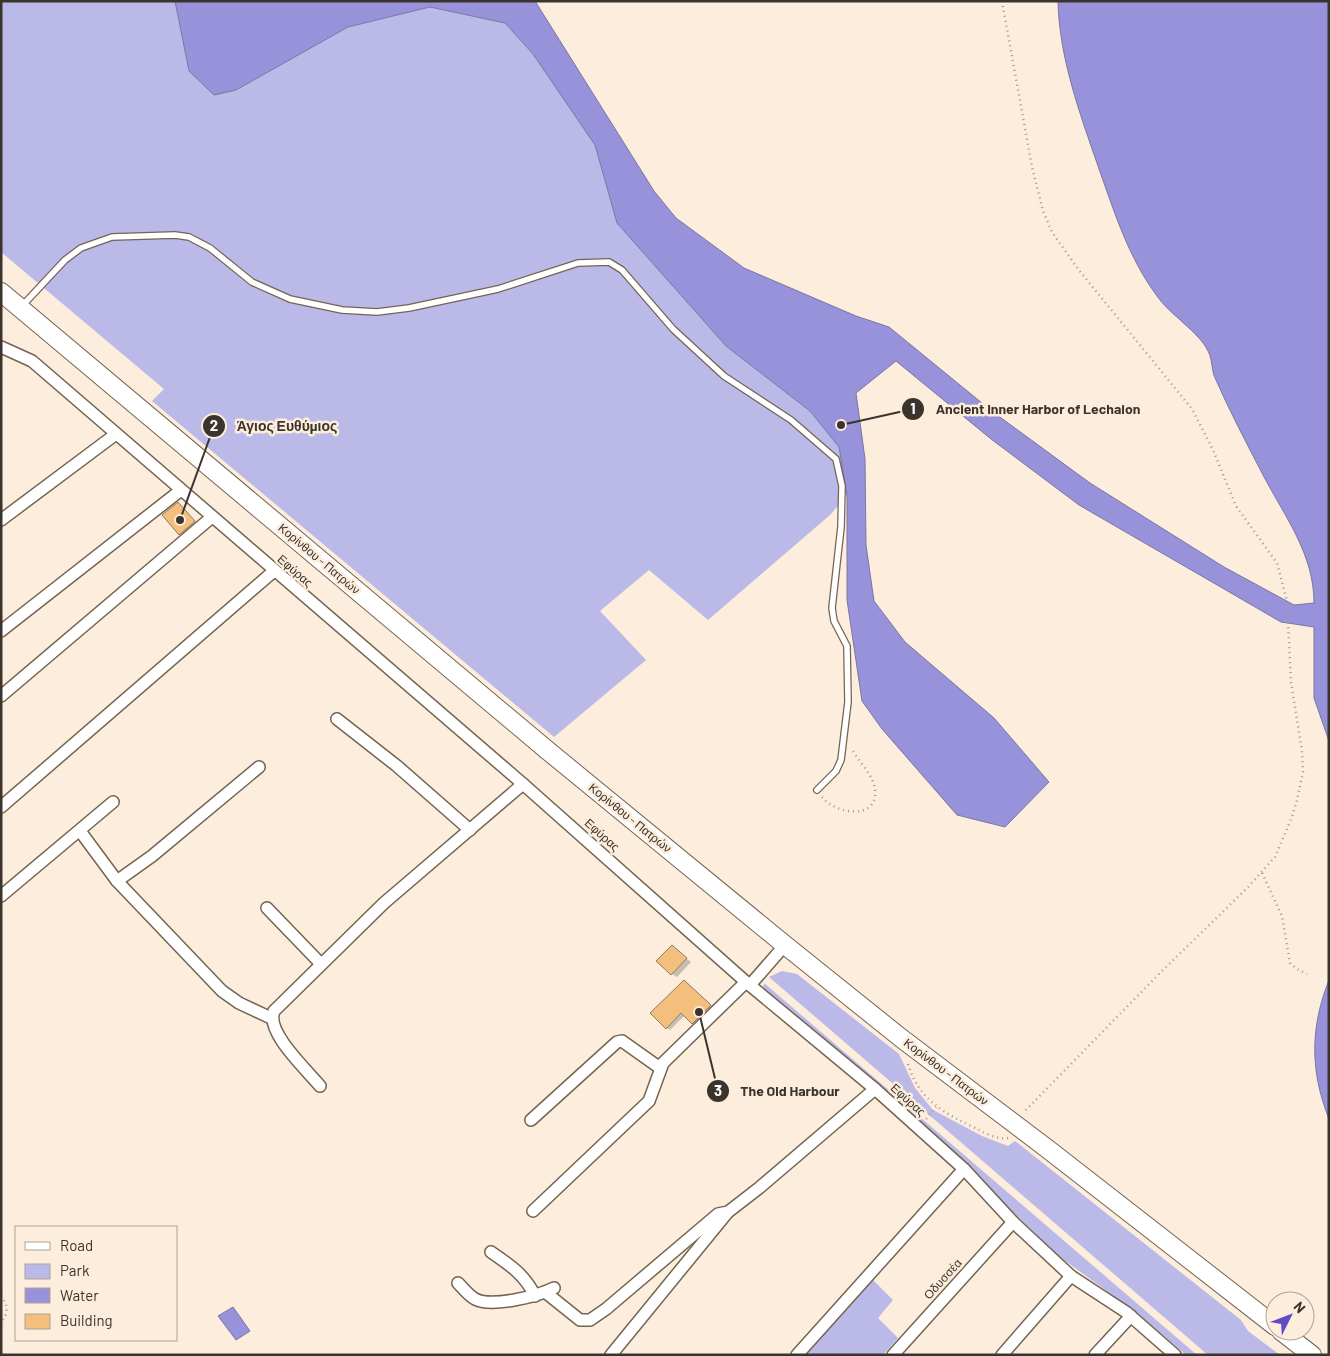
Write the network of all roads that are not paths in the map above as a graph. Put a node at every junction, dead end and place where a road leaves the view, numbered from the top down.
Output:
1 (1, 292) edge
2 (20, 308) junction
3 (1, 347) edge
4 (116, 434) junction
5 (181, 490) junction
6 (212, 517) junction
7 (1, 520) edge
8 (274, 571) junction
9 (1, 631) edge
10 (1, 696) edge
11 (338, 719) dead end
12 (259, 767) dead end
13 (523, 784) junction
14 (817, 790) road end
15 (113, 802) dead end
16 (1, 807) edge
17 (80, 830) junction
18 (470, 830) junction
19 (117, 881) junction
20 (1, 896) edge
21 (267, 908) dead end
22 (785, 945) junction
23 (321, 964) junction
24 (748, 984) junction
25 (271, 1018) junction
26 (660, 1068) junction
27 (320, 1086) dead end
28 (875, 1089) junction
29 (531, 1120) dead end
30 (964, 1169) junction
31 (533, 1211) dead end
32 (728, 1212) junction
33 (1013, 1222) junction
34 (491, 1252) dead end
35 (1071, 1276) junction
36 (458, 1283) dead end
37 (545, 1292) junction
38 (1130, 1316) junction
39 (1265, 1318) edge
40 (1294, 1341) edge
41 (612, 1355) edge
42 (797, 1355) edge
43 (893, 1355) edge
44 (1002, 1355) edge
45 (1095, 1355) edge
46 (1175, 1355) edge
47 (1312, 1355) edge

1 - 2 main road, Κορίνθου - Πατρών
2 - 14 lane
2 - 22 main road, Κορίνθου - Πατρών
3 - 4 street, Εφύρας
4 - 5 street, Εφύρας
4 - 7 street
5 - 6 street, Εφύρας
5 - 9 street
6 - 8 street, Εφύρας
6 - 10 street
8 - 13 street, Εφύρας
8 - 16 street
11 - 18 street
12 - 19 street
13 - 18 street
13 - 24 street, Εφύρας
15 - 17 street
17 - 19 street
17 - 20 street
18 - 23 street
19 - 25 street
21 - 23 street
22 - 24 street
22 - 39 main road, Κορίνθου - Πατρών
23 - 25 street
24 - 26 street
24 - 28 street, Εφύρας
25 - 27 street
26 - 29 street
26 - 31 street
28 - 30 street, Εφύρας
28 - 32 street
30 - 33 street, Εφύρας
30 - 42 street
32 - 37 street
32 - 41 street
33 - 35 street, Εφύρας
33 - 43 street, Οδυσσέα
34 - 37 street
35 - 38 street, Εφύρας
35 - 44 street
36 - 37 street
38 - 45 street
38 - 46 street, Εφύρας
40 - 47 main road

